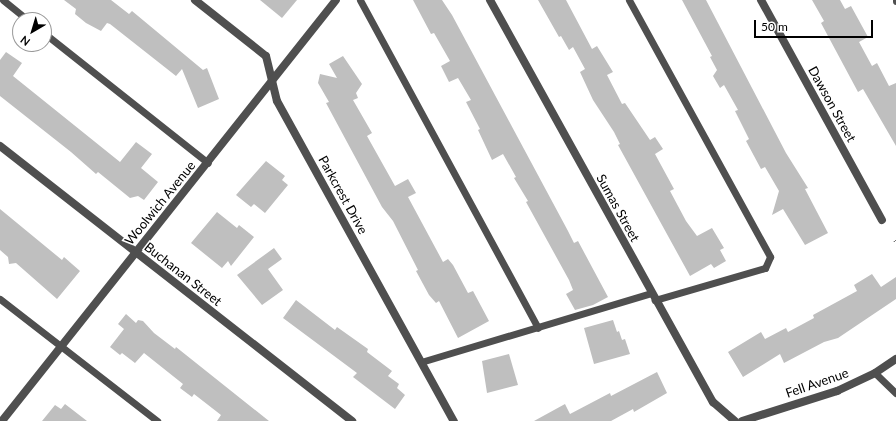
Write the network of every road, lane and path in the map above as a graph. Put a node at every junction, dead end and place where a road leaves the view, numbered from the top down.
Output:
1 (3, 0) edge
2 (195, 0) edge
3 (336, 0) edge
4 (360, 0) edge
5 (490, 0) edge
6 (629, 0) edge
7 (761, 0) edge
8 (18, 12) edge
9 (52, 39) edge
10 (271, 81) junction
11 (0, 146) edge
12 (208, 162) junction
13 (882, 220) dead end
14 (135, 252) junction
15 (653, 296) junction
16 (0, 299) edge
17 (538, 328) junction
18 (61, 347) junction
19 (896, 359) edge
20 (421, 362) junction
21 (875, 373) junction
22 (896, 393) edge
23 (2, 421) edge
24 (157, 421) edge
25 (352, 421) edge
26 (454, 421) edge
27 (735, 421) edge
28 (742, 421) edge

1 - 8 lane
2 - 10 street, Parkcrest Drive
3 - 10 street, Woolwich Avenue
4 - 17 lane
5 - 15 street, Sumas Street
6 - 15 lane
7 - 13 street, Dawson Street
9 - 12 lane
10 - 12 street, Woolwich Avenue
10 - 20 street, Parkcrest Drive
11 - 14 street, Buchanan Street
12 - 14 street, Woolwich Avenue
14 - 18 street, Woolwich Avenue
14 - 25 street, Buchanan Street
15 - 17 lane
15 - 27 street, Sumas Street
16 - 18 lane
17 - 20 lane
18 - 23 street, Woolwich Avenue
18 - 24 lane
19 - 21 street, Fell Avenue
20 - 26 street, Parkcrest Drive
21 - 22 lane
21 - 28 street, Fell Avenue

